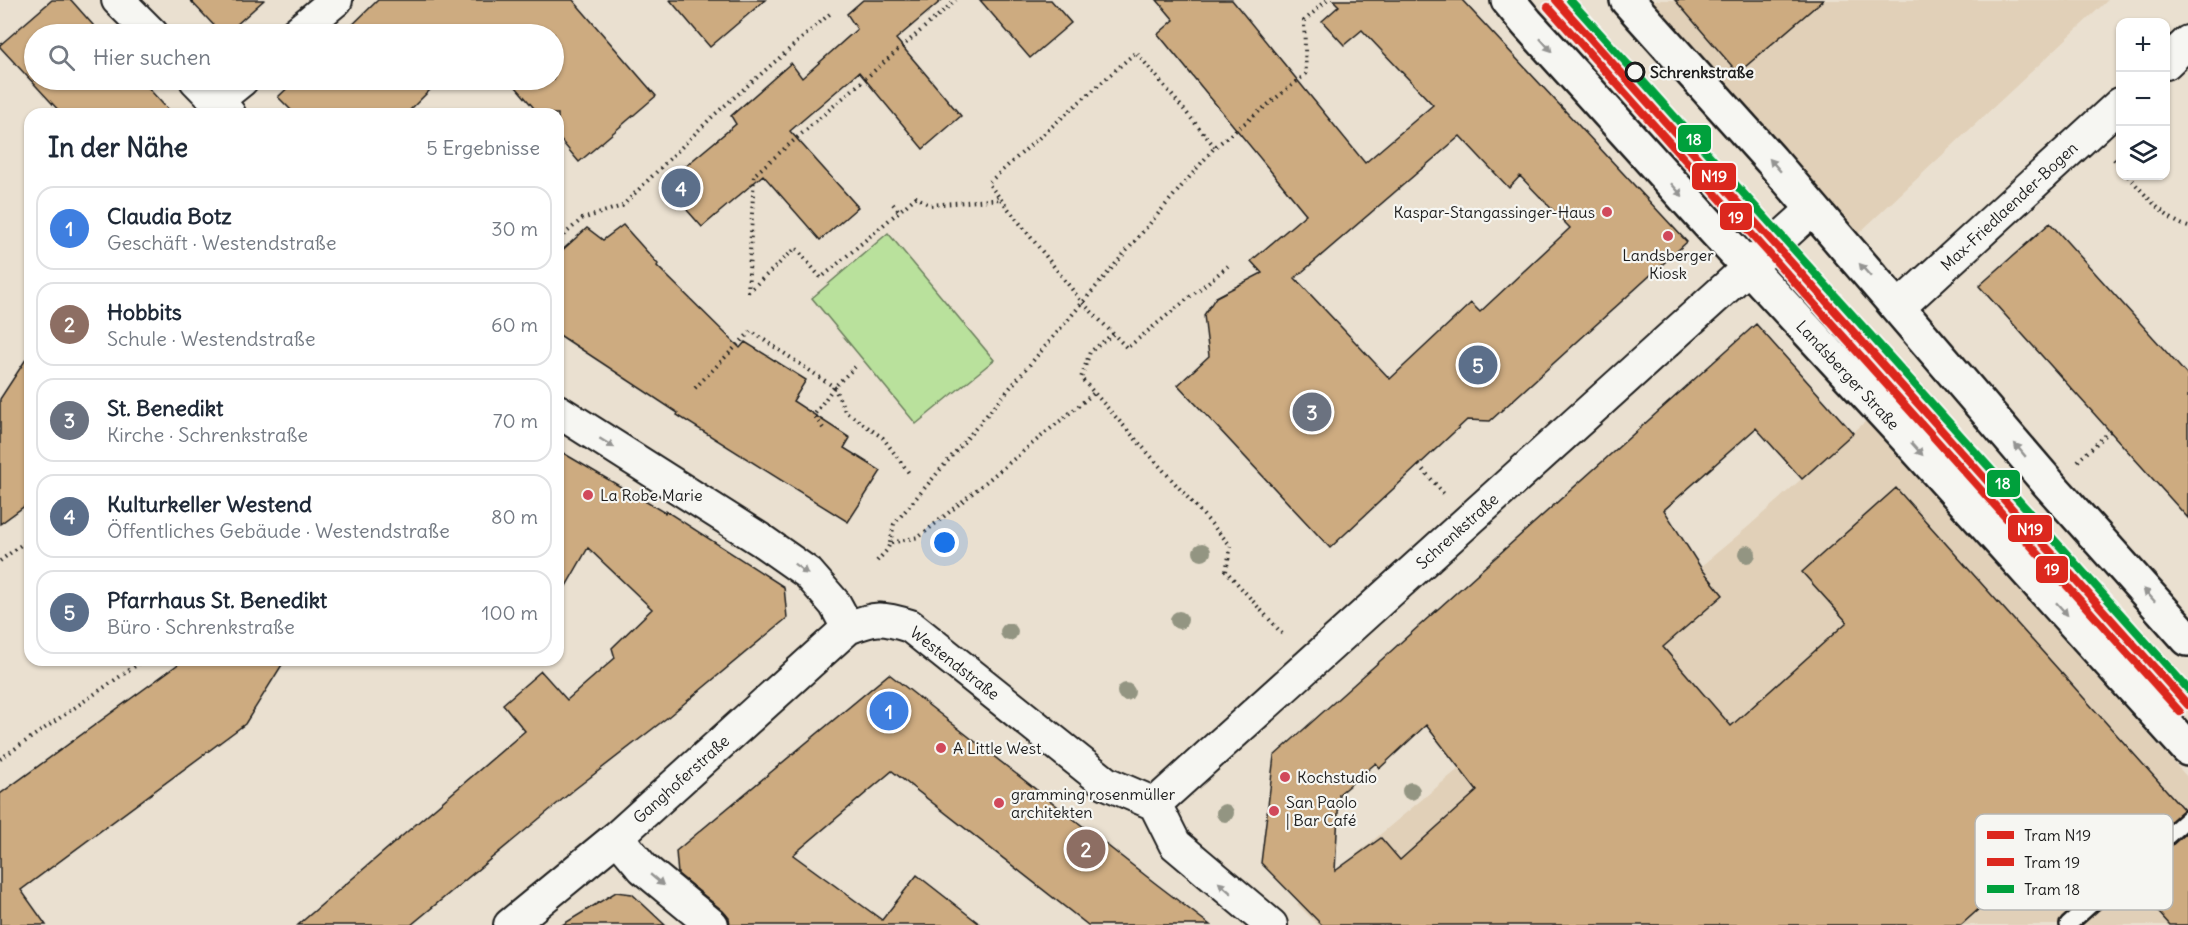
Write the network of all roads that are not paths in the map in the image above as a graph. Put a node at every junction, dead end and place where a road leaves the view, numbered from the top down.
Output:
1 (118, 0) edge
2 (336, 0) edge
3 (1509, 0) edge
4 (1627, 0) edge
5 (142, 24) edge
6 (307, 24) edge
7 (2188, 42) edge
8 (2170, 59) edge
9 (2116, 109) edge
10 (1813, 209) junction
11 (1748, 268) junction
12 (1898, 308) junction
13 (564, 415) edge
14 (842, 616) junction
15 (2188, 639) edge
16 (2188, 749) edge
17 (1155, 804) junction
18 (2188, 818) edge
19 (2173, 831) edge
20 (617, 837) junction
21 (2085, 910) edge
22 (510, 925) edge
23 (712, 925) edge
24 (1270, 925) edge
25 (2068, 925) edge

1 - 5 street
2 - 6 street
3 -> 11 main road, Landsberger Straße
10 -> 4 main road
7 - 8 street
9 - 12 street, Max-Friedlaender-Bogen
10 - 11 street, Schrenkstraße
12 -> 10 main road
11 -> 16 main road, Landsberger Straße
11 - 17 street, Schrenkstraße
15 -> 12 main road
13 -> 14 street
14 - 17 street, Westendstraße
14 - 20 street, Ganghoferstraße
24 -> 17 street
18 - 19 lane
20 - 22 street, Ganghoferstraße
20 -> 23 street
21 - 25 lane

